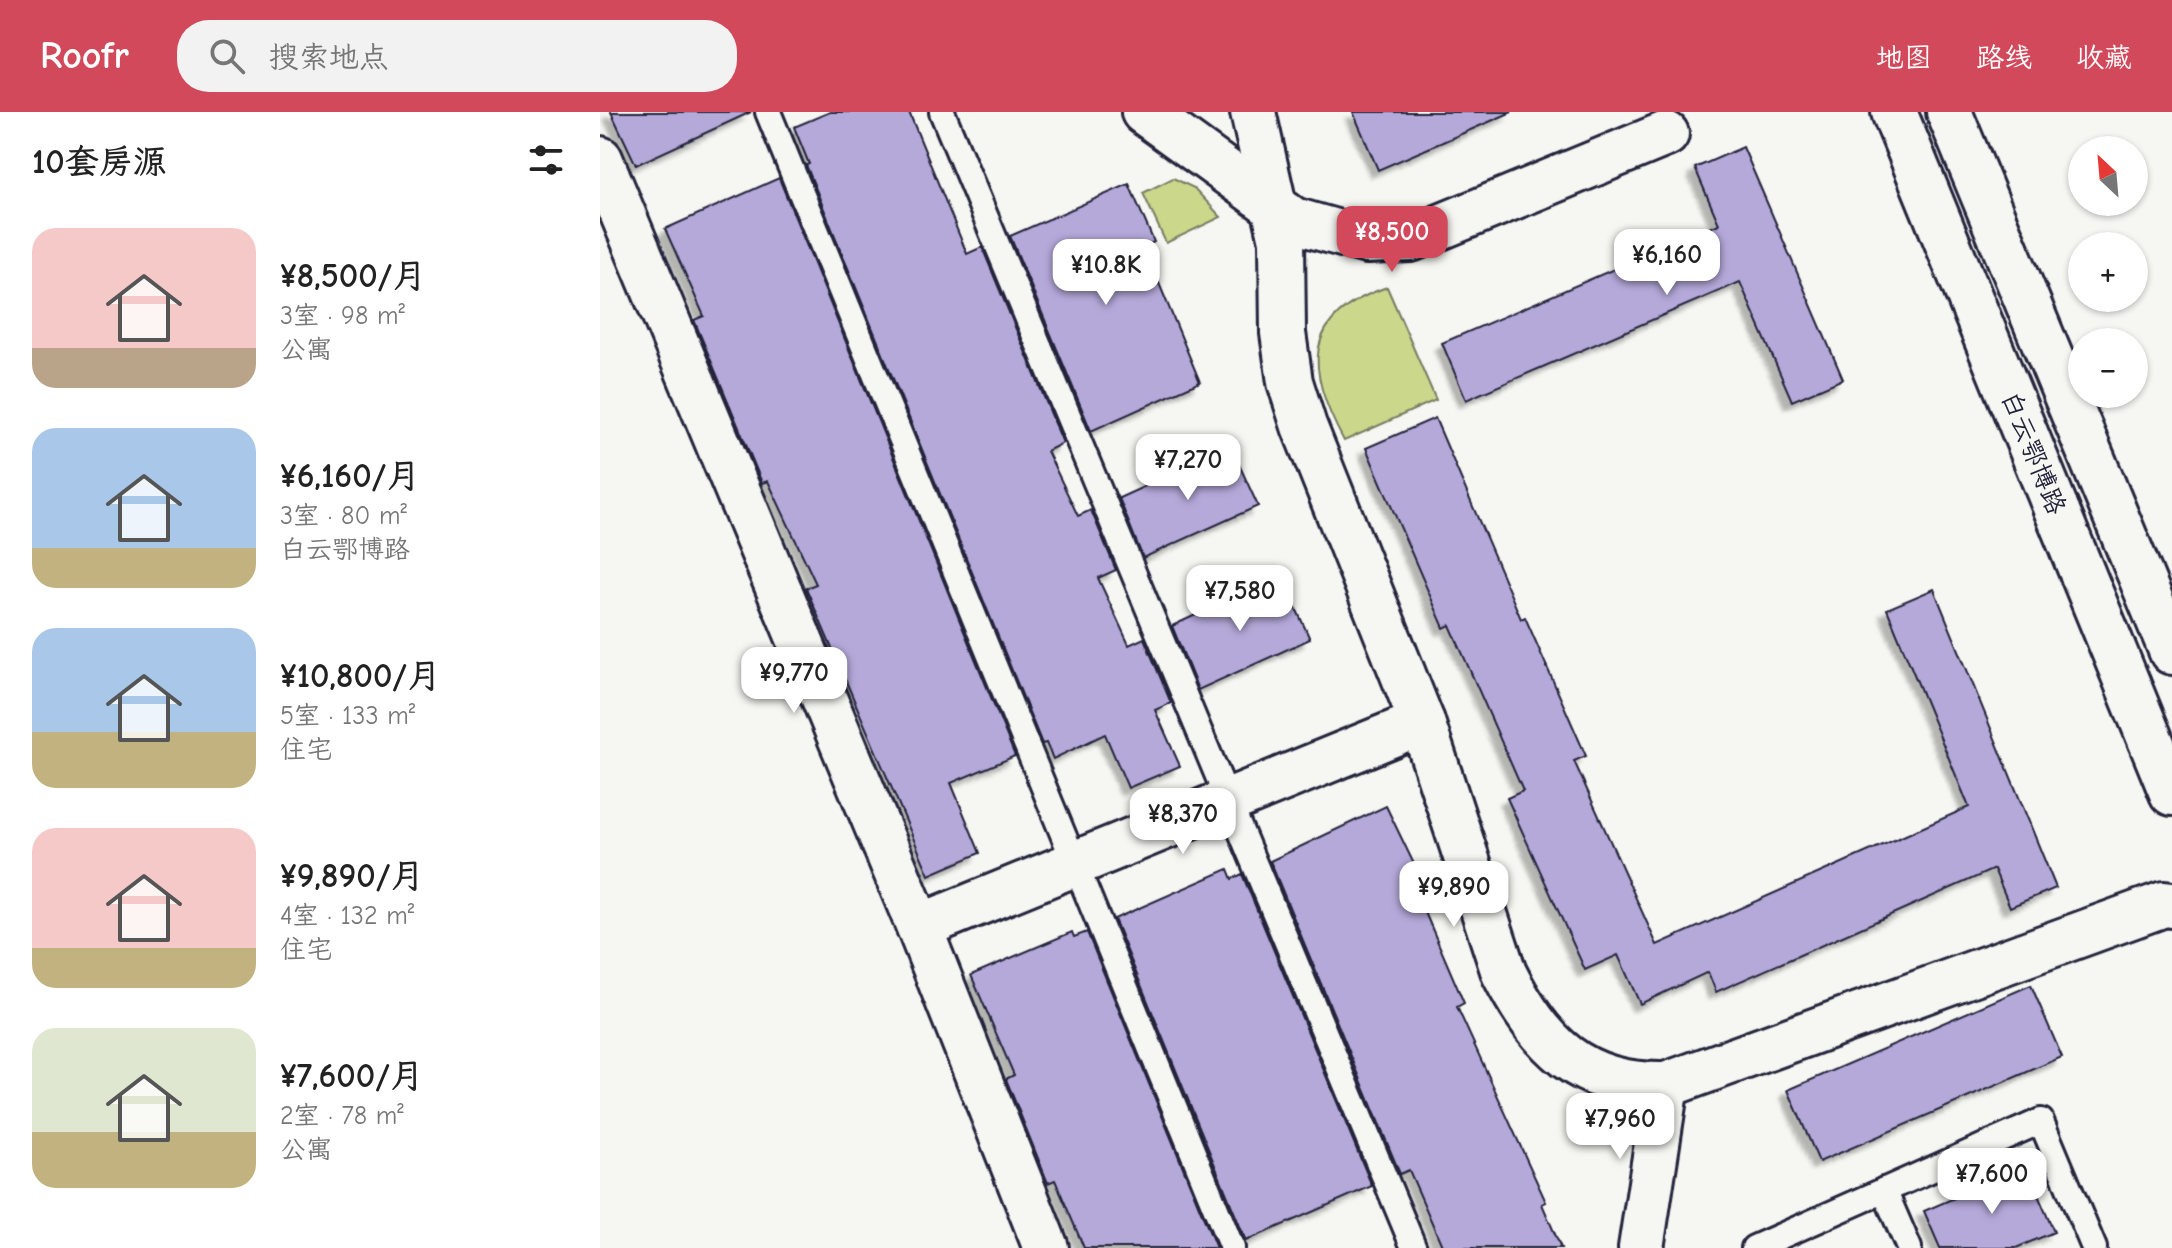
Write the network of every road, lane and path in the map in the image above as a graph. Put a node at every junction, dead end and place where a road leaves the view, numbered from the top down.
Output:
1 (768, 112) edge
2 (942, 112) edge
3 (1144, 112) edge
4 (1253, 112) edge
5 (1894, 112) edge
6 (1949, 112) edge
7 (1666, 134) dead end
8 (600, 159) edge
9 (1276, 209) junction
10 (2172, 652) edge
11 (1422, 722) junction
12 (2172, 793) edge
13 (1228, 801) junction
14 (1074, 863) junction
15 (2172, 905) edge
16 (919, 927) junction
17 (1666, 1085) junction
18 (1884, 1190) junction
19 (1046, 1248) edge
20 (1232, 1248) edge
21 (1414, 1248) edge
22 (1641, 1248) edge
23 (1754, 1248) edge
24 (1909, 1248) edge
25 (2094, 1248) edge

1 - 14 lane
2 - 13 lane
3 - 9 street
4 - 9 street
5 - 12 street, 白云鄂博路
6 - 10 street, 白云鄂博路
7 - 9 street
8 - 16 street
9 - 11 street
11 - 13 street
11 - 17 street
13 - 14 street
13 - 21 lane
14 - 16 street
14 - 20 lane
15 - 17 street
16 - 19 street
17 - 22 street
18 - 23 lane
18 - 24 lane
18 - 25 lane

